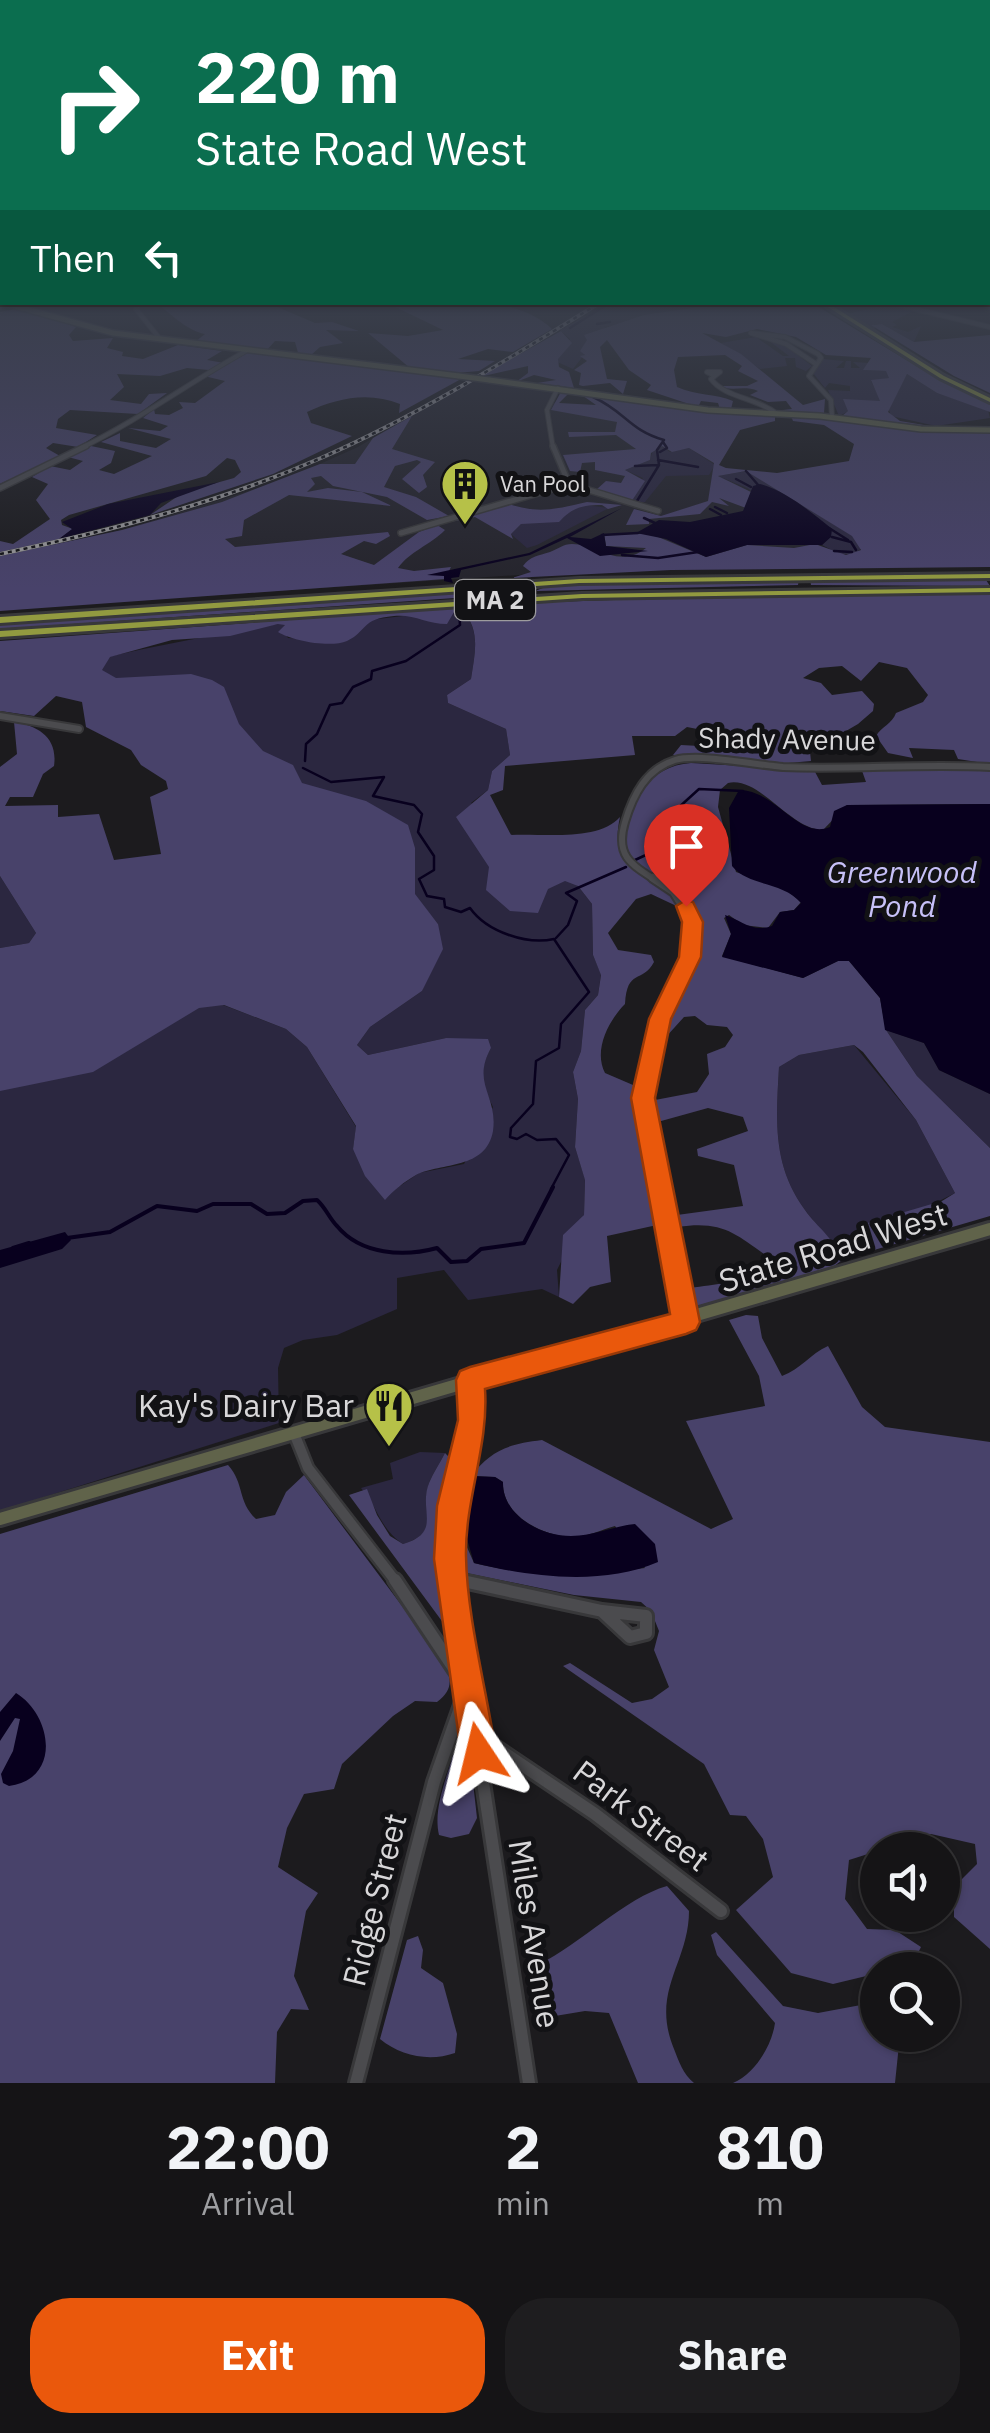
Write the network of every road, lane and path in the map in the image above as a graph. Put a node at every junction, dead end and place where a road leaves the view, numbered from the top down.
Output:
1 (169, 395) edge
2 (552, 395) edge
3 (607, 395) edge
4 (742, 395) edge
5 (827, 395) edge
6 (777, 414) junction
7 (832, 418) junction
8 (990, 428) edge
9 (569, 484) junction
10 (0, 488) edge
11 (658, 510) dead end
12 (401, 533) dead end
13 (990, 576) edge
14 (990, 590) edge
15 (0, 620) edge
16 (0, 634) edge
17 (0, 716) edge
18 (79, 730) dead end
19 (990, 767) edge
20 (990, 1229) edge
21 (686, 1322) junction
22 (470, 1380) junction
23 (293, 1430) junction
24 (0, 1519) edge
25 (452, 1579) junction
26 (602, 1611) dead end
27 (467, 1688) junction
28 (476, 1734) junction
29 (720, 1911) dead end
30 (356, 2083) edge
31 (530, 2083) edge

1 - 10 street
2 - 9 street
3 - 6 street
4 - 6 street
5 - 7 street
6 - 7 street
7 - 8 street
9 - 11 street
9 - 12 street
13 - 15 highway, MA 2
14 - 16 highway, MA 2
17 - 18 street
19 - 21 street, Shady Avenue
20 - 21 street, State Road West
21 - 22 street, State Road West
22 - 23 street, State Road West
22 - 25 street, Miles Avenue
23 - 24 street, State Road West
23 - 27 street
25 - 26 street
25 - 27 street, Miles Avenue
27 - 28 street, Miles Avenue
27 - 30 street, Ridge Street
28 - 29 street, Park Street
28 - 31 street, Miles Avenue

